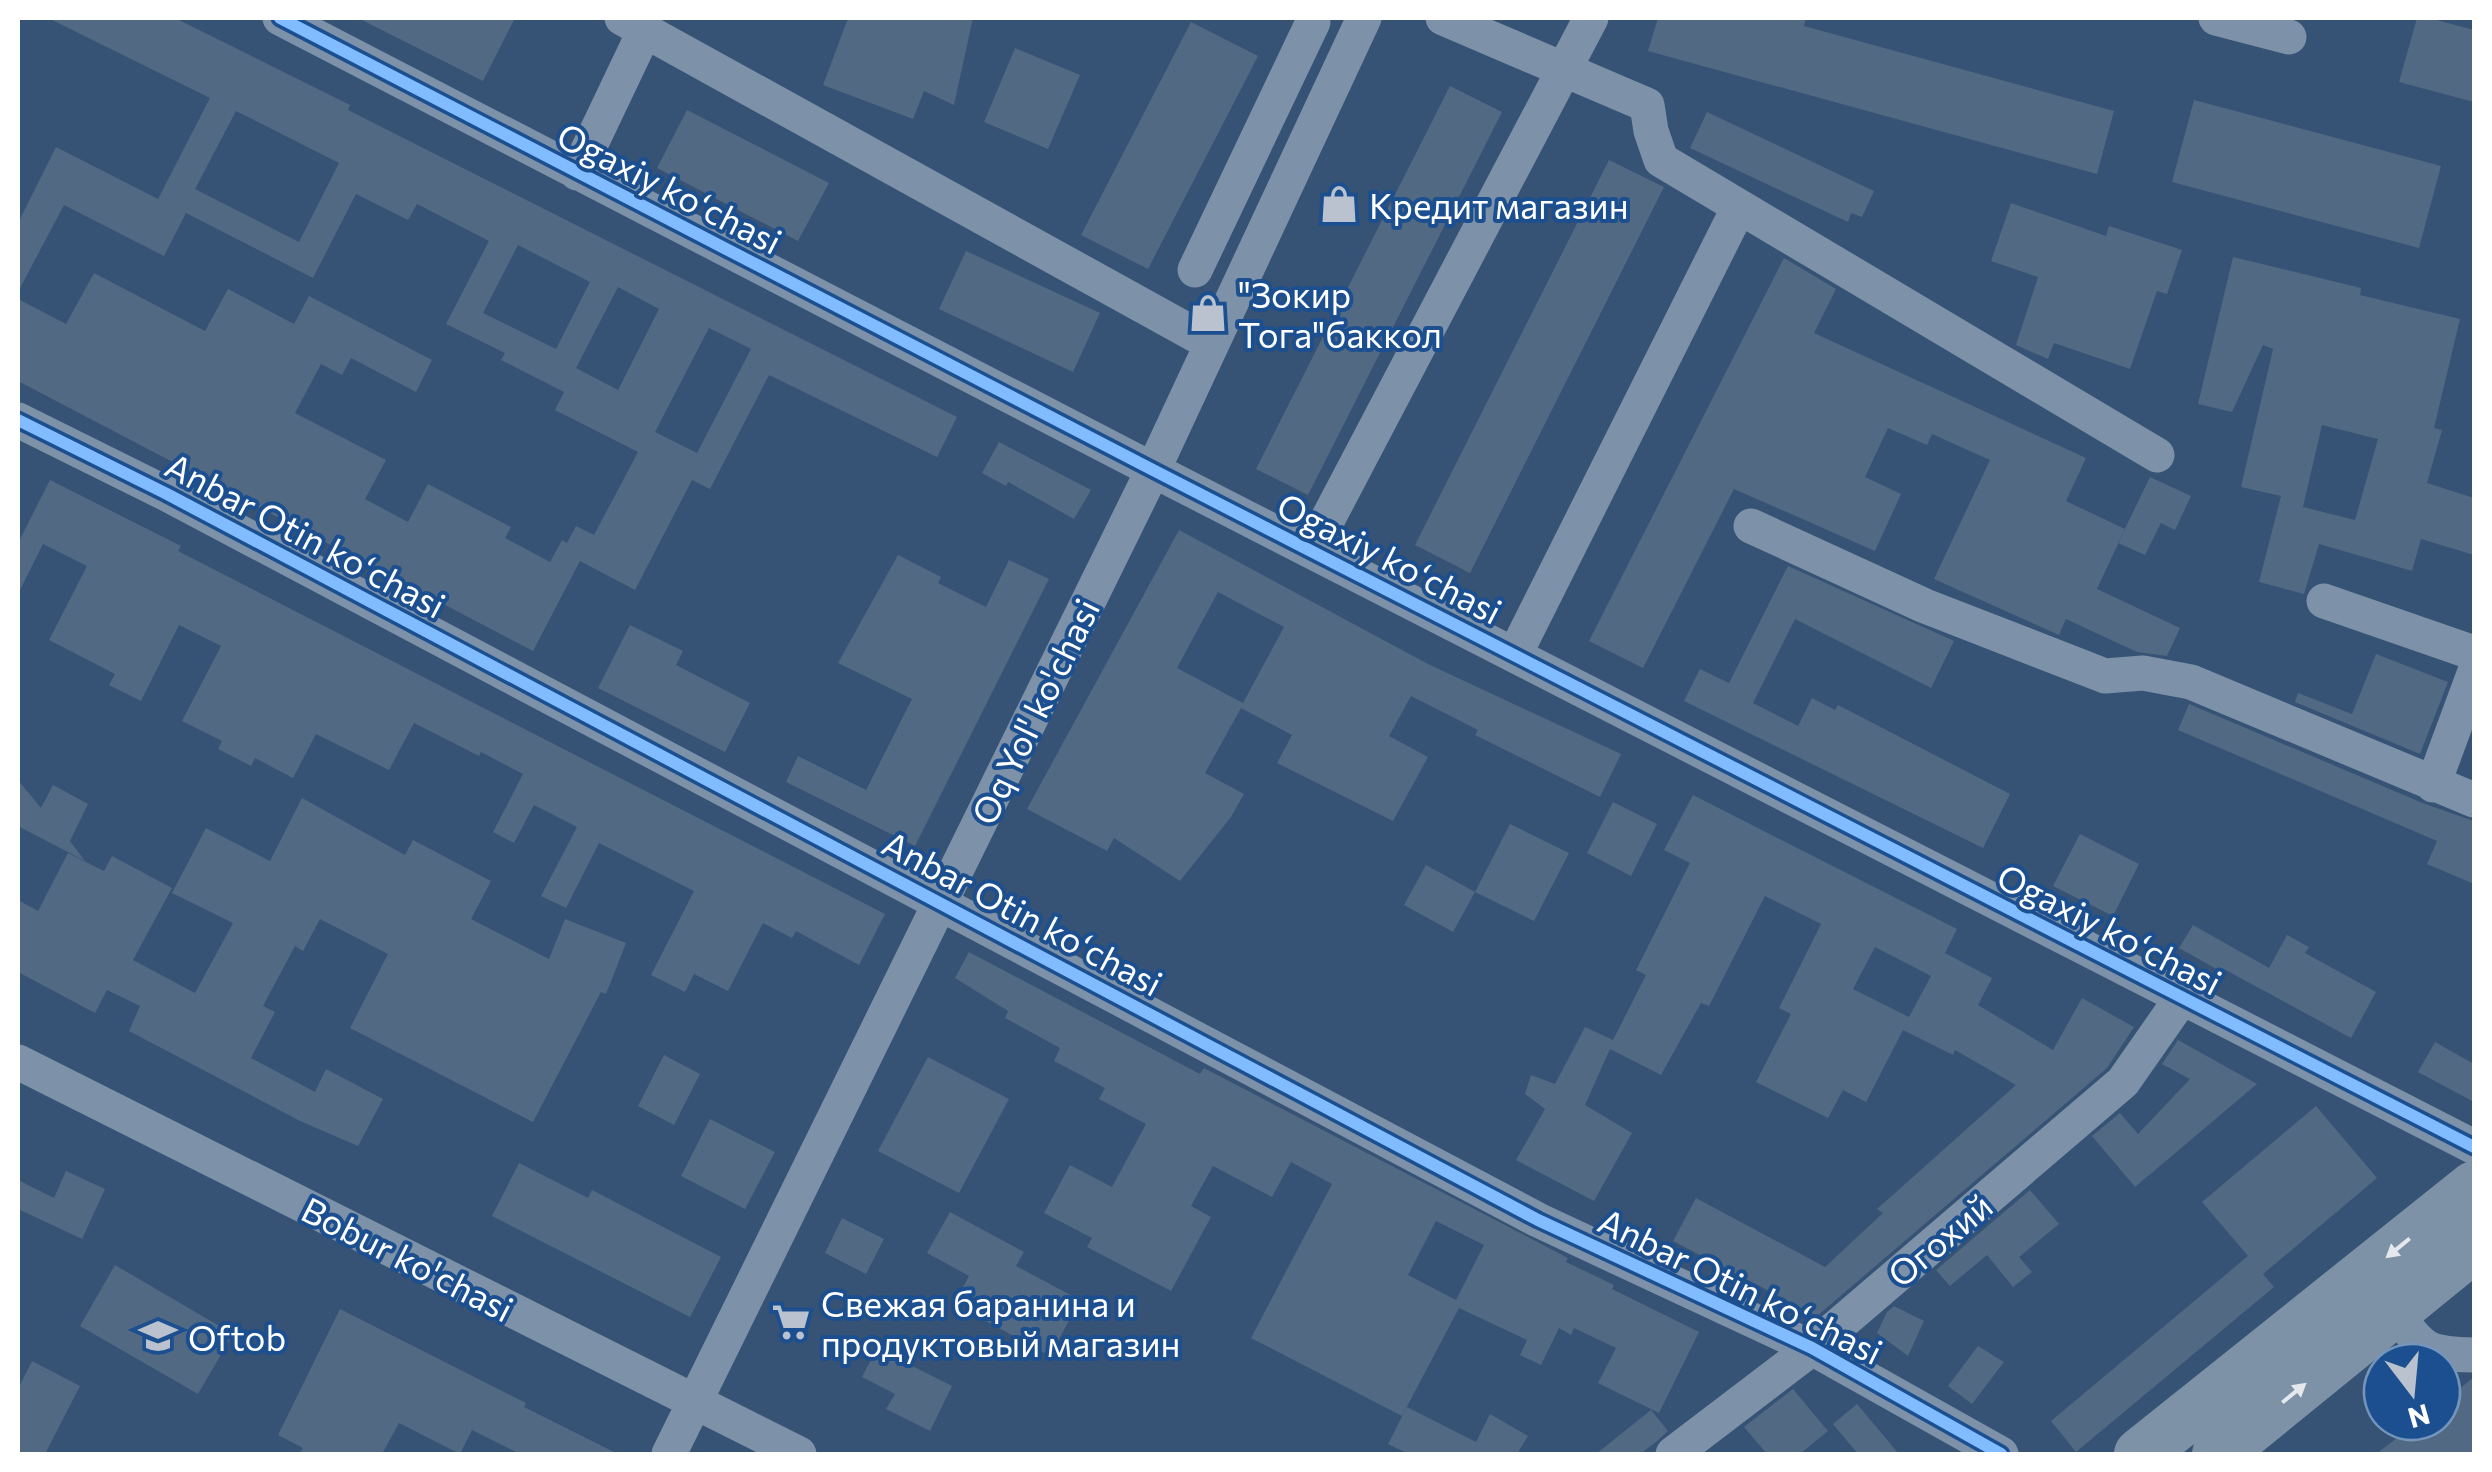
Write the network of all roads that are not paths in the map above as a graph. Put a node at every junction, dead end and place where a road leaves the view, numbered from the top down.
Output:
1 (280, 18) edge
2 (1443, 18) edge
3 (1590, 18) edge
4 (1308, 20) edge
5 (2238, 21) edge
6 (634, 23) edge
7 (1359, 29) edge
8 (2289, 37) dead end
9 (1563, 69) junction
10 (577, 173) junction
11 (1740, 207) junction
12 (1194, 270) dead end
13 (1212, 344) junction
14 (18, 420) edge
15 (2156, 455) dead end
16 (1153, 470) junction
17 (1751, 526) dead end
18 (1311, 551) junction
19 (2324, 602) dead end
20 (2474, 653) edge
21 (1515, 654) junction
22 (2474, 674) edge
23 (2434, 785) junction
24 (2474, 800) edge
25 (939, 901) junction
26 (2181, 999) junction
27 (18, 1062) edge
28 (2474, 1147) edge
29 (2474, 1187) edge
30 (2474, 1246) edge
31 (2394, 1311) junction
32 (1812, 1348) junction
33 (2474, 1355) edge
34 (694, 1402) junction
35 (669, 1454) edge
36 (800, 1454) edge
37 (1673, 1454) edge
38 (2002, 1454) edge
39 (2140, 1454) edge
40 (2218, 1454) edge

1 - 10 street, Ogaxiy koʻchasi
2 - 9 street
3 - 9 street
4 - 7 street
4 - 12 street
5 - 8 street
6 - 10 street
6 - 13 street
7 - 13 street, Oq Yol' ko'chasi
9 - 11 street
9 - 18 street
10 - 16 street, Ogaxiy koʻchasi
11 - 15 street
11 - 21 street
13 - 16 street, Oq Yol' ko'chasi
14 - 25 street, Anbar Otin koʻchasi
16 - 18 street, Ogaxiy koʻchasi
16 - 25 street, Oq Yol' ko'chasi
17 - 23 street
18 - 21 street, Ogaxiy koʻchasi
19 - 20 street
21 - 26 street, Ogaxiy koʻchasi
22 - 23 street
23 - 24 street
25 - 32 street, Anbar Otin koʻchasi
25 - 34 street, Oq Yol' ko'chasi
26 - 28 street, Ogaxiy koʻchasi
26 - 32 street, Огохий
27 - 34 street, Bobur ko'chasi
29 -> 39 highway
30 - 31 highway
31 - 33 street
40 -> 31 highway
32 - 37 street, Огохий
32 - 38 street, Anbar Otin koʻchasi
34 - 35 street, Oq Yol' ko'chasi
34 - 36 street, Bobur ko'chasi

